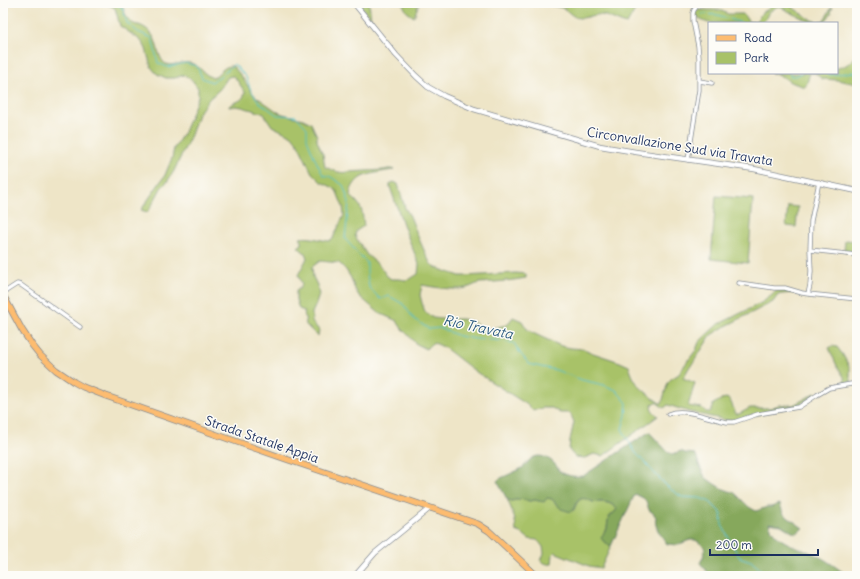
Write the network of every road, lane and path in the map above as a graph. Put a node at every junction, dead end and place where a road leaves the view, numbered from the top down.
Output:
1 (354, 3) edge
2 (705, 3) edge
3 (699, 81) junction
4 (712, 83) dead end
5 (688, 160) junction
6 (819, 182) junction
7 (857, 191) edge
8 (810, 250) junction
9 (856, 255) dead end
10 (739, 283) dead end
11 (3, 294) edge
12 (808, 294) junction
13 (857, 299) edge
14 (80, 327) dead end
15 (857, 383) edge
16 (668, 414) dead end
17 (430, 508) junction
18 (355, 576) edge
19 (537, 576) edge

1 - 5 street, Circonvallazione Sud via Travata
2 - 3 street
3 - 4 street
3 - 5 street
5 - 6 street, Circonvallazione Sud via Travata
6 - 7 street, Circonvallazione Sud via Travata
6 - 8 street
8 - 9 street
8 - 12 street
10 - 12 street
11 - 14 street
11 - 17 main road, Strada Statale Appia
12 - 13 street
15 - 16 street
17 - 18 street
17 - 19 main road, Strada Statale Appia

